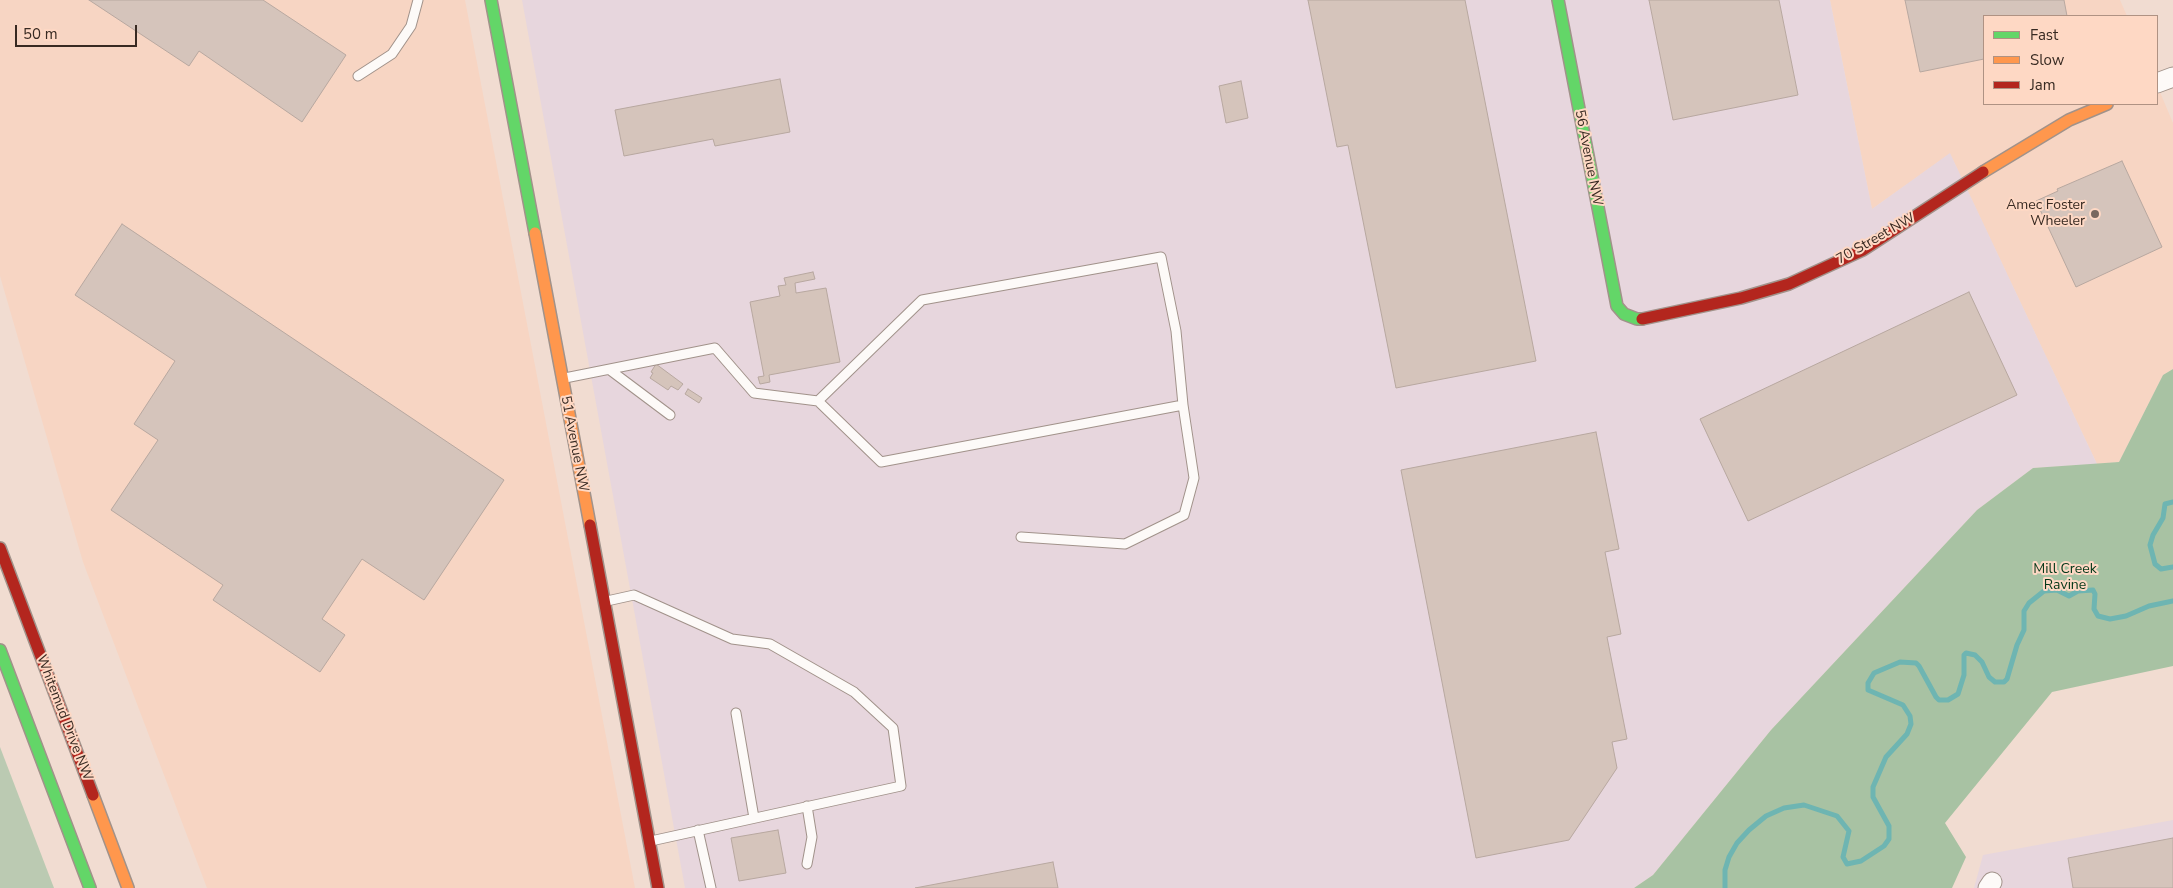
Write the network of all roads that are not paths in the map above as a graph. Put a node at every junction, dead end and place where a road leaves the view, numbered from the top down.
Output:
1 (418, 0) edge
2 (491, 0) edge
3 (1558, 0) edge
4 (358, 76) dead end
5 (2173, 77) edge
6 (2158, 83) edge
7 (2105, 105) edge
8 (1624, 314) joint
9 (610, 370) junction
10 (562, 379) junction
11 (818, 401) junction
12 (1183, 405) junction
13 (670, 415) dead end
14 (1021, 537) dead end
15 (0, 548) edge
16 (604, 602) junction
17 (0, 650) edge
18 (736, 713) dead end
19 (807, 806) junction
20 (754, 818) junction
21 (698, 830) junction
22 (649, 841) junction
23 (807, 864) dead end
24 (90, 888) edge
25 (128, 888) edge
26 (658, 888) edge
27 (712, 888) edge

1 - 4 lane
2 - 10 main road, 51 Avenue NW
3 - 8 main road, 56 Avenue NW
5 - 6 street
7 - 8 main road, 70 Street NW
9 - 10 lane
9 - 11 lane
9 - 13 lane
10 - 16 main road, 51 Avenue NW
11 - 12 lane
11 - 12 lane
12 - 14 lane
15 - 25 main road, Whitemud Drive NW
16 - 19 lane
16 - 22 main road, 51 Avenue NW
17 - 24 main road
18 - 20 lane
19 - 20 lane
19 - 23 lane
20 - 21 lane
21 - 22 lane
21 - 27 lane
22 - 26 main road, 51 Avenue NW

